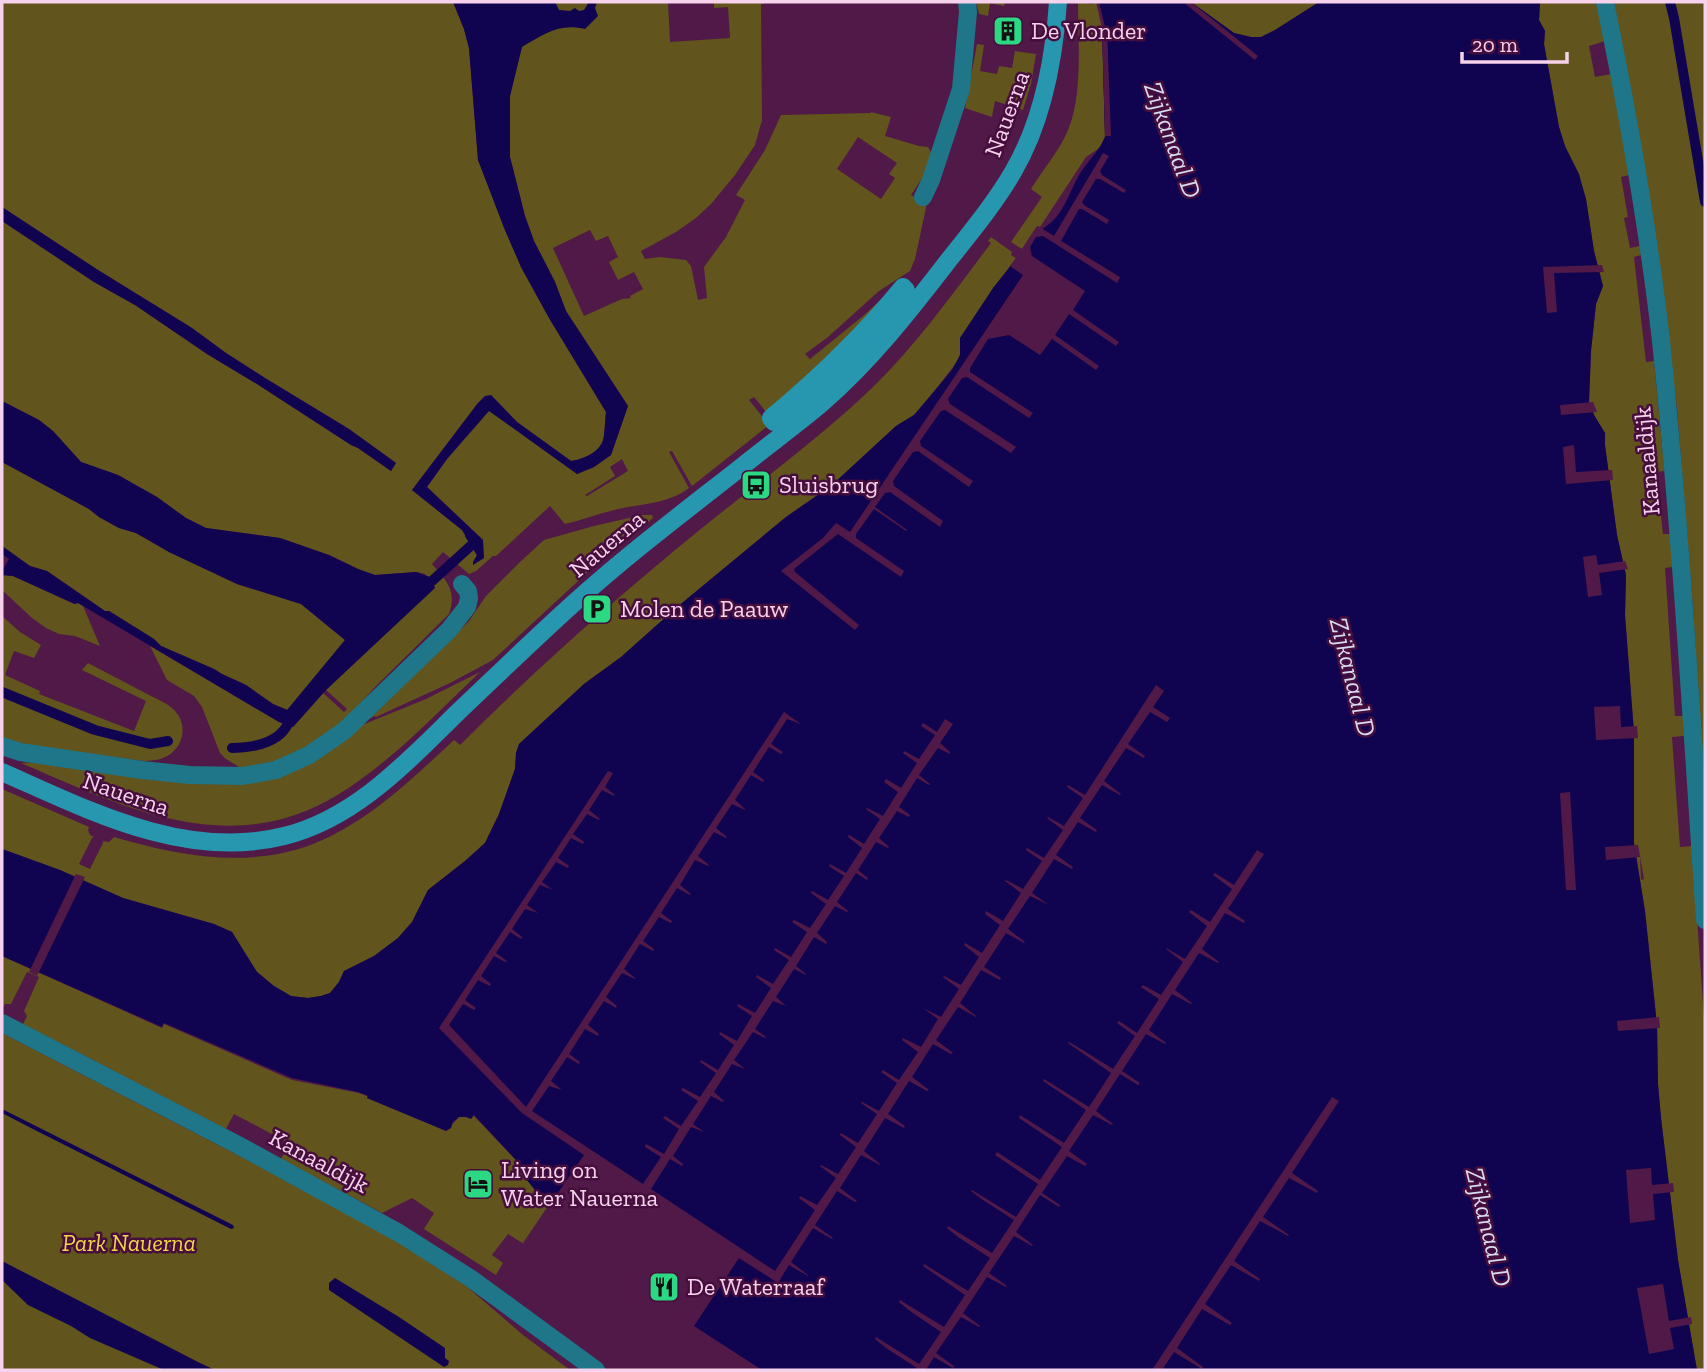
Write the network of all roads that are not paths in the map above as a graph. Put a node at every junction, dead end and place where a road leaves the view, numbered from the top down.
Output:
1 (967, 2) edge
2 (1058, 2) edge
3 (1605, 2) edge
4 (923, 197) dead end
5 (771, 418) joint
6 (462, 584) dead end
7 (2, 746) edge
8 (2, 772) edge
9 (1705, 920) edge
10 (2, 1023) edge
11 (596, 1370) edge

1 - 4 street, Nauerna
2 - 8 street, Nauerna
3 - 9 street, Kanaaldijk
5 - 5 street
6 - 7 street, Nauerna
10 - 11 street, Kanaaldijk

